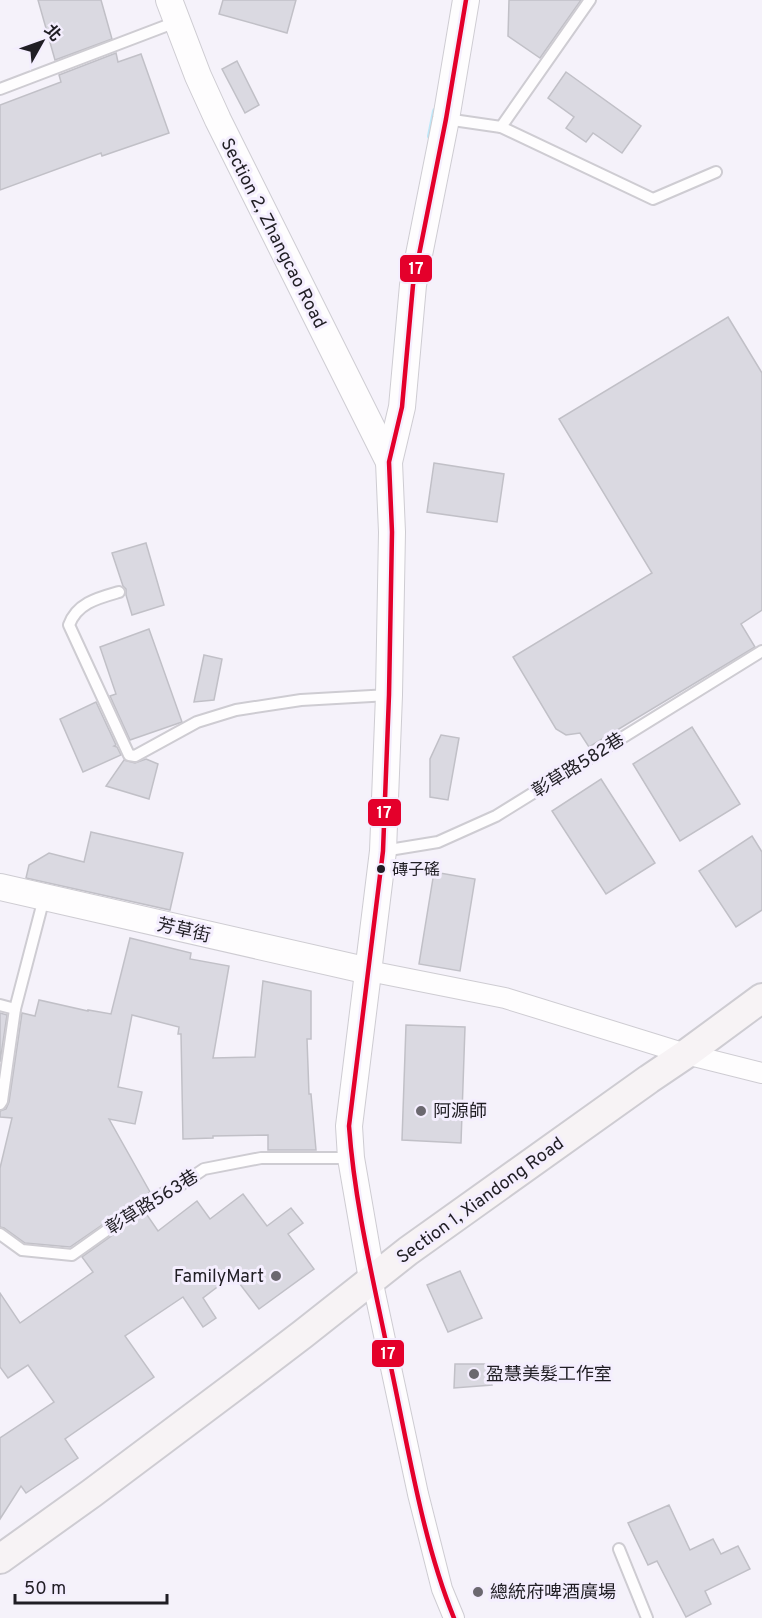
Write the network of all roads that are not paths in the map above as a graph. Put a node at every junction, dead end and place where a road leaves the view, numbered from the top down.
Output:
1 (466, 0) edge
2 (590, 0) edge
3 (172, 11) edge
4 (0, 89) edge
5 (446, 119) junction
6 (501, 127) junction
7 (716, 172) dead end
8 (389, 462) junction
9 (119, 592) dead end
10 (762, 651) edge
11 (389, 695) junction
12 (383, 851) junction
13 (0, 887) edge
14 (44, 898) junction
15 (369, 971) junction
16 (762, 998) edge
17 (0, 1005) edge
18 (15, 1009) junction
19 (686, 1054) junction
20 (762, 1073) edge
21 (0, 1104) edge
22 (351, 1158) junction
23 (0, 1234) edge
24 (372, 1279) junction
25 (619, 1550) dead end
26 (0, 1559) edge
27 (454, 1618) edge
28 (647, 1618) edge

1 - 5 street
2 - 6 lane
3 - 4 lane
3 - 8 street, Section 2, Zhangcao Road
5 - 6 lane
5 - 8 street
6 - 7 lane
8 - 11 street
9 - 11 lane
10 - 12 lane, 彰草路582巷
11 - 12 street
12 - 15 street
13 - 14 street, 芳草街
14 - 15 street, 芳草街
14 - 18 lane
15 - 19 street
15 - 22 street
16 - 19 main road, Section 1, Xiandong Road
17 - 18 lane
18 - 21 lane
19 - 20 street
19 - 24 main road, Section 1, Xiandong Road
22 - 23 lane, 彰草路563巷
22 - 24 street
24 - 26 main road, Section 1, Xiandong Road
24 - 27 street
25 - 28 lane

